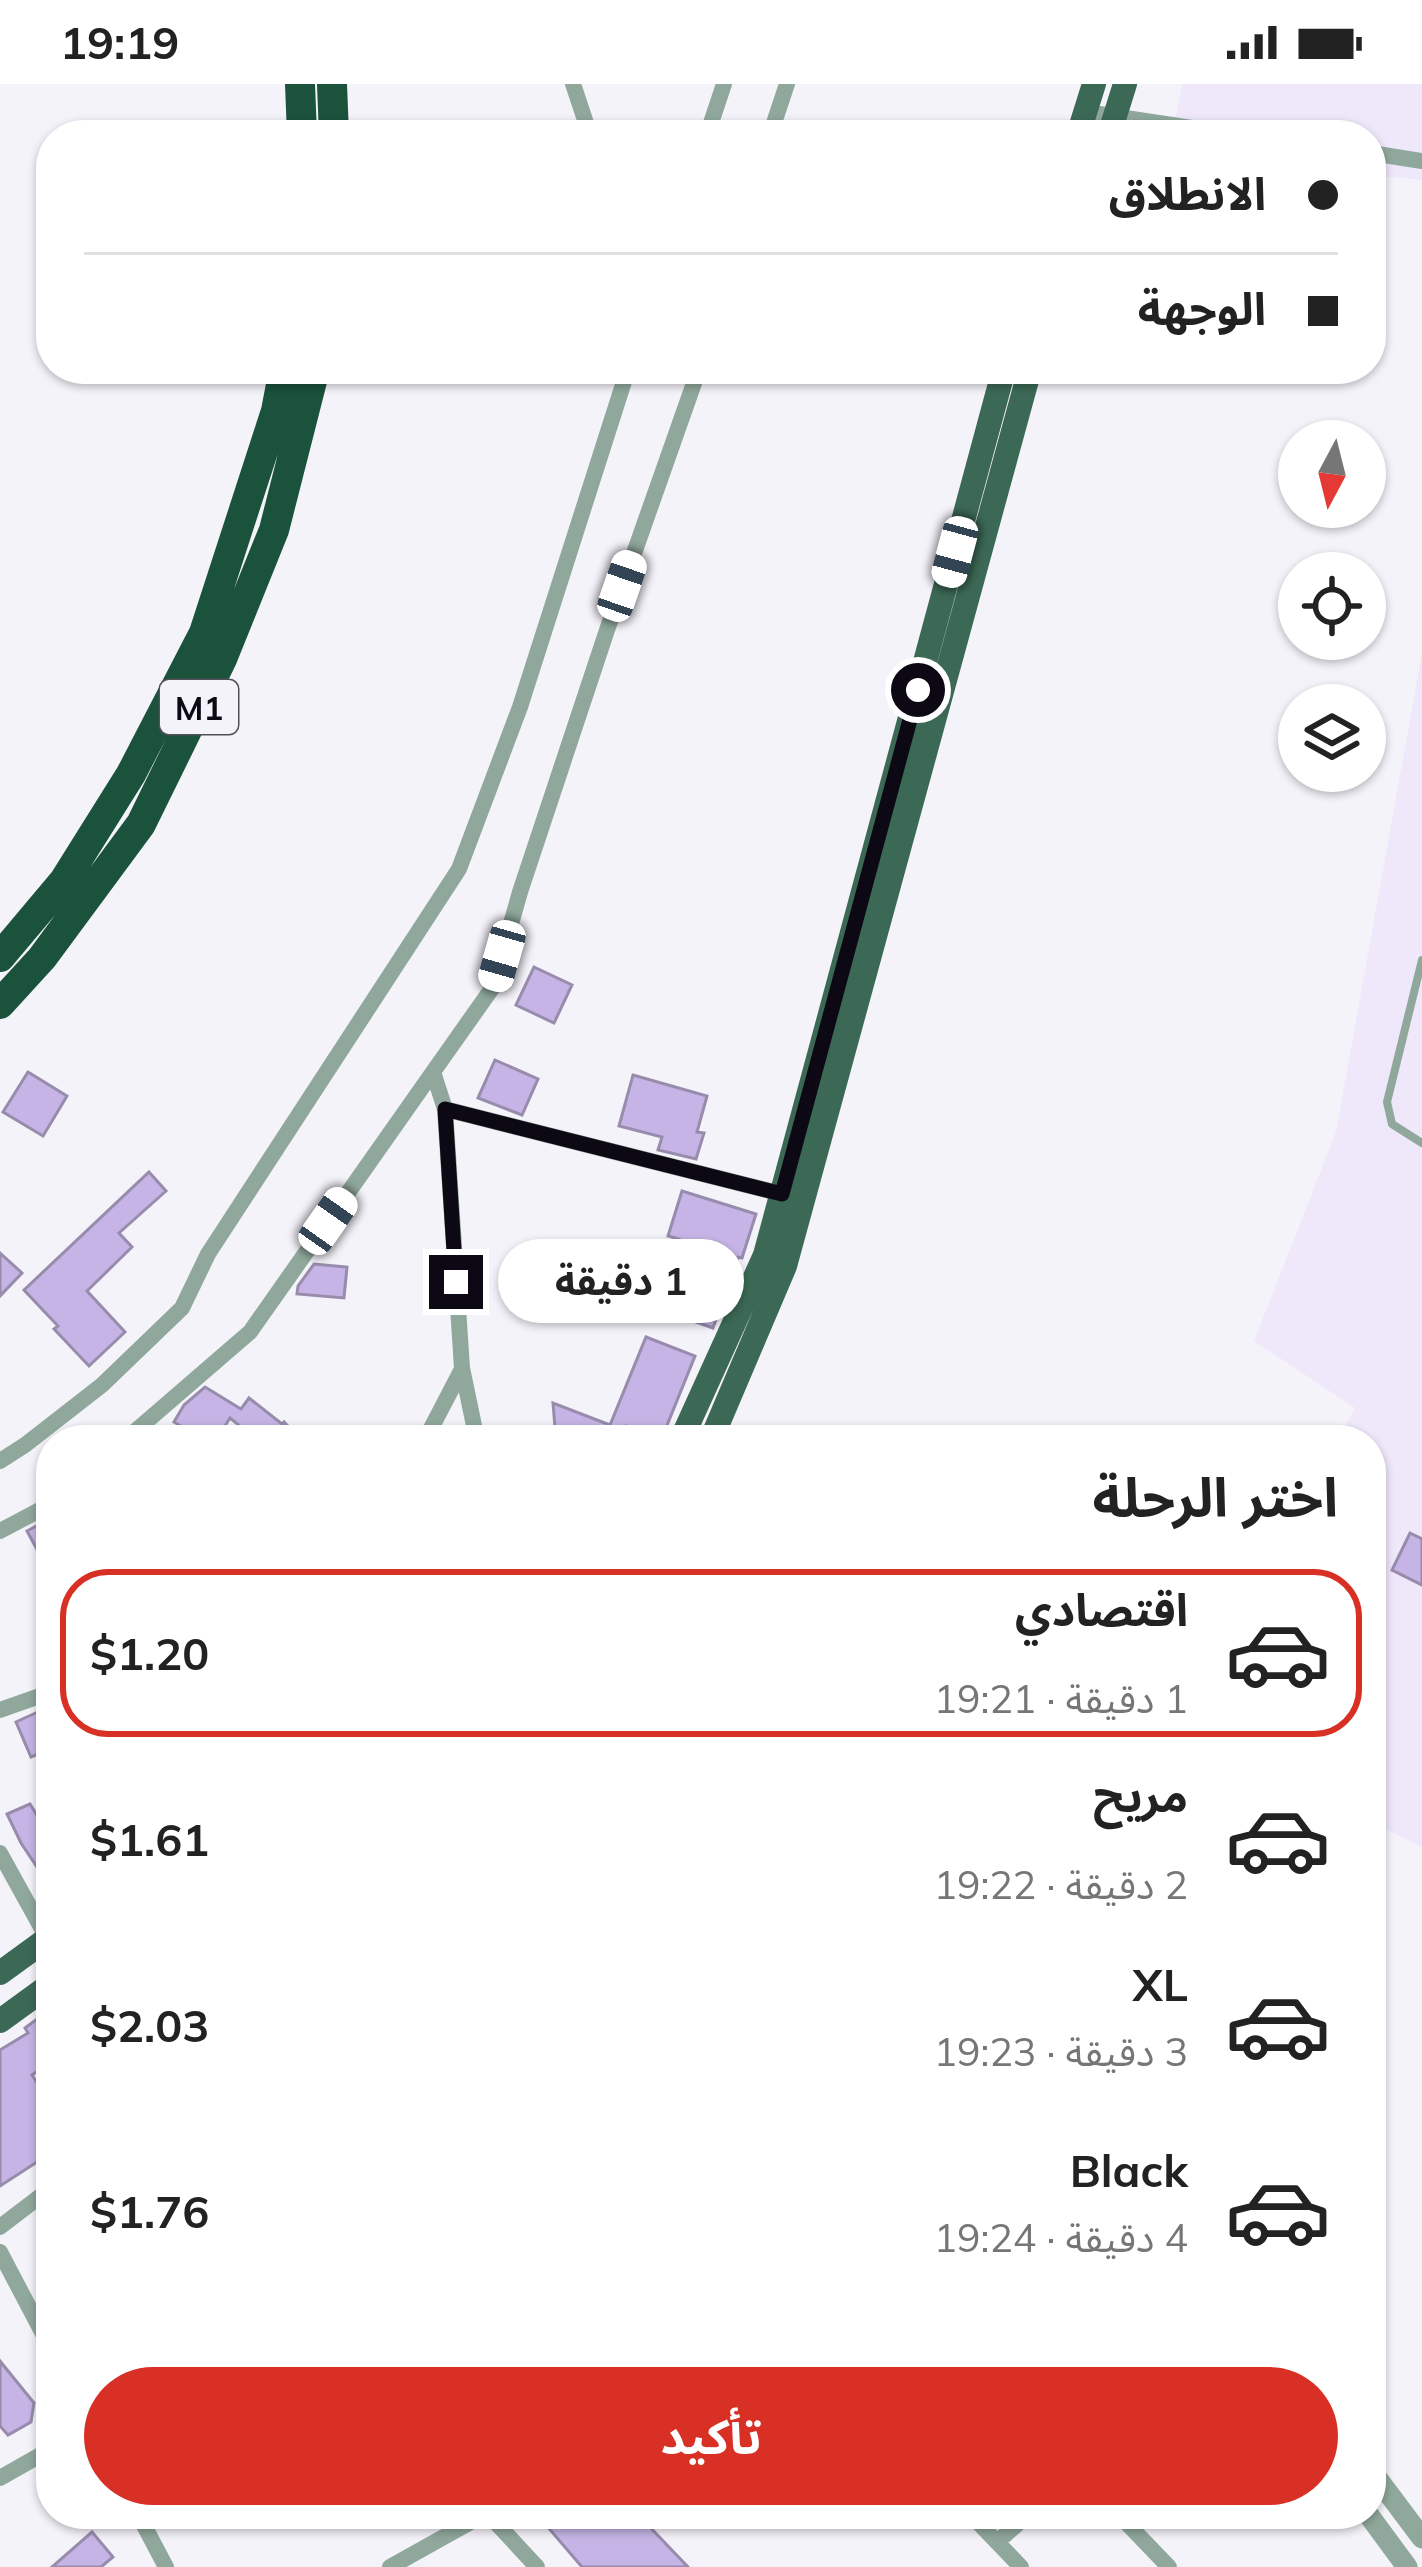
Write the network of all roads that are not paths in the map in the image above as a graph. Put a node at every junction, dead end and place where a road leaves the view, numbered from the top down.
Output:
1 (300, 84) edge
2 (332, 84) edge
3 (573, 84) edge
4 (724, 84) edge
5 (787, 84) edge
6 (1094, 84) edge
7 (1125, 84) edge
8 (301, 120) edge
9 (333, 120) edge
10 (585, 120) edge
11 (712, 120) edge
12 (775, 120) edge
13 (1083, 120) edge
14 (1114, 120) edge
15 (1386, 156) edge
16 (1422, 160) edge
17 (281, 384) edge
18 (311, 384) edge
19 (623, 384) edge
20 (694, 384) edge
21 (1000, 384) edge
22 (1026, 384) edge
23 (0, 957) edge
24 (1422, 960) edge
25 (0, 1004) edge
26 (433, 1072) junction
27 (445, 1109) junction
28 (1422, 1143) edge
29 (782, 1194) junction
30 (462, 1368) junction
31 (50, 1425) edge
32 (142, 1425) edge
33 (433, 1425) edge
34 (474, 1425) edge
35 (689, 1425) edge
36 (717, 1425) edge
37 (36, 1436) edge
38 (0, 1461) edge
39 (36, 1512) edge
40 (0, 1531) edge
41 (36, 1697) edge
42 (0, 1710) edge
43 (0, 1853) edge
44 (36, 1915) edge
45 (36, 1947) edge
46 (0, 1973) edge
47 (36, 1995) edge
48 (0, 2021) edge
49 (36, 2199) edge
50 (0, 2227) edge
51 (0, 2252) edge
52 (36, 2320) edge
53 (36, 2458) edge
54 (0, 2478) edge
55 (1386, 2490) edge
56 (146, 2529) edge
57 (459, 2529) edge
58 (500, 2529) edge
59 (984, 2529) edge
60 (1012, 2529) edge
61 (1132, 2529) edge
62 (1379, 2529) edge
63 (1422, 2538) edge
64 (997, 2542) junction
65 (166, 2567) edge
66 (391, 2567) edge
67 (537, 2567) edge
68 (1021, 2567) edge
69 (1169, 2567) edge
70 (1407, 2567) edge

1 - 8 highway
2 - 9 highway
3 - 10 street
4 - 11 street
5 - 12 street
6 - 13 main road
7 - 14 main road
15 - 16 street
17 - 23 highway, M1
18 - 25 highway, M1
19 - 31 street
20 - 26 street
21 - 29 main road
22 - 36 main road
24 - 28 lane
26 - 27 street
26 - 32 street
27 - 29 street
27 - 30 street
29 - 35 main road
30 - 33 street
30 - 34 street
37 - 38 street
39 - 40 street
41 - 42 street
43 - 44 street
45 - 46 main road
47 - 48 main road
49 - 50 street
51 - 52 street
53 - 54 street
55 - 63 street
56 - 65 street
57 - 66 street
58 - 67 street
59 - 64 street
60 - 64 street
61 - 69 street
62 - 70 street
64 - 68 street

